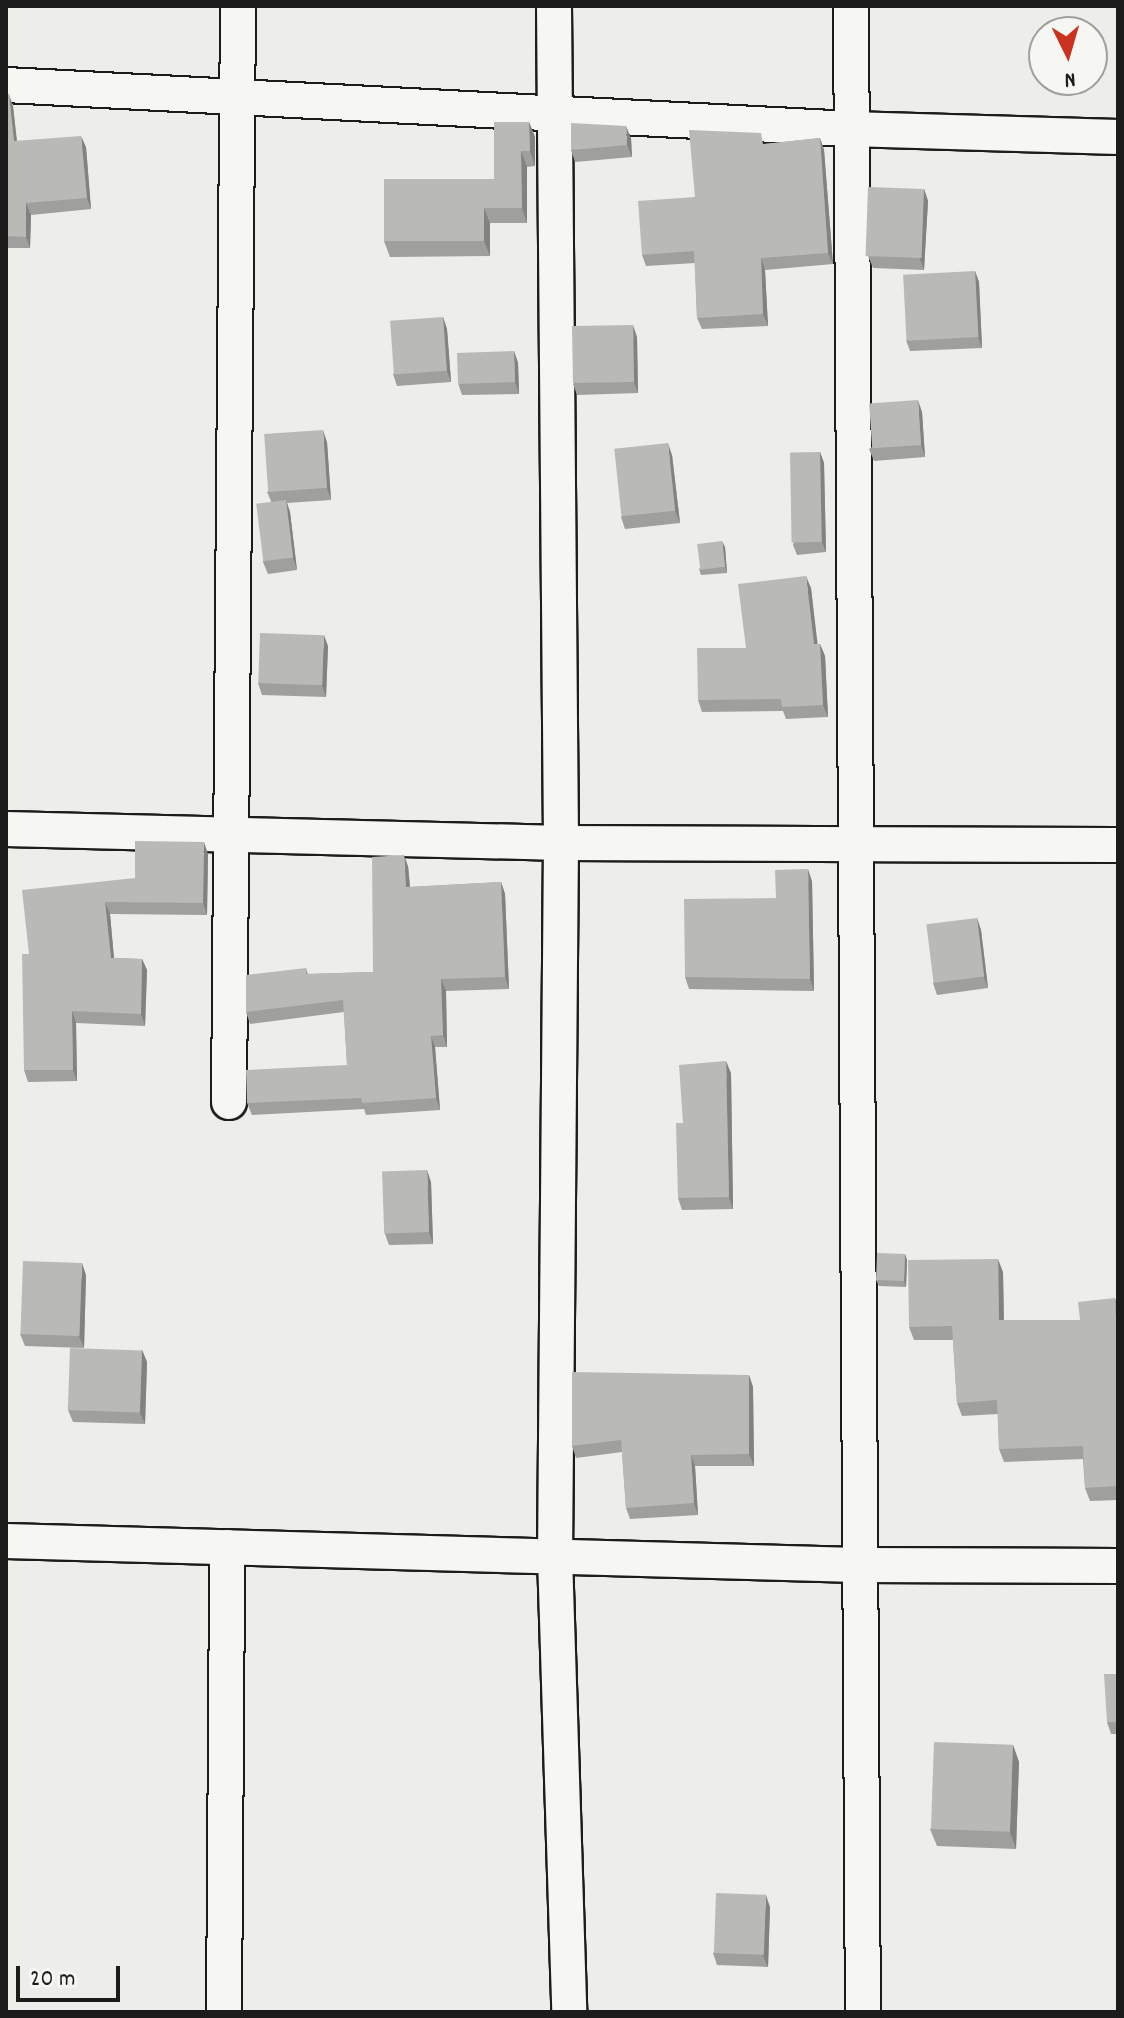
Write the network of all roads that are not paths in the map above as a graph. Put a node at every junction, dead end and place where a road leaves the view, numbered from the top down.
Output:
1 (238, 6) edge
2 (554, 6) edge
3 (851, 6) edge
4 (6, 85) edge
5 (236, 99) junction
6 (554, 114) junction
7 (850, 129) junction
8 (1118, 137) edge
9 (6, 829) edge
10 (231, 838) junction
11 (561, 843) junction
12 (1118, 845) edge
13 (854, 846) junction
14 (229, 1102) dead end
15 (6, 1541) edge
16 (227, 1547) junction
17 (555, 1556) junction
18 (857, 1565) junction
19 (1118, 1566) edge
20 (224, 2012) edge
21 (569, 2012) edge
22 (863, 2012) edge

1 - 5 street
2 - 6 street
3 - 7 street
4 - 5 street
5 - 6 street
5 - 10 street
6 - 7 street
6 - 11 street
7 - 8 street
7 - 13 street
9 - 10 street
10 - 11 street
10 - 14 street
11 - 13 street
11 - 17 street
12 - 13 street
13 - 18 street
15 - 16 street
16 - 17 street
16 - 20 street
17 - 18 street
17 - 21 street
18 - 19 street
18 - 22 street

